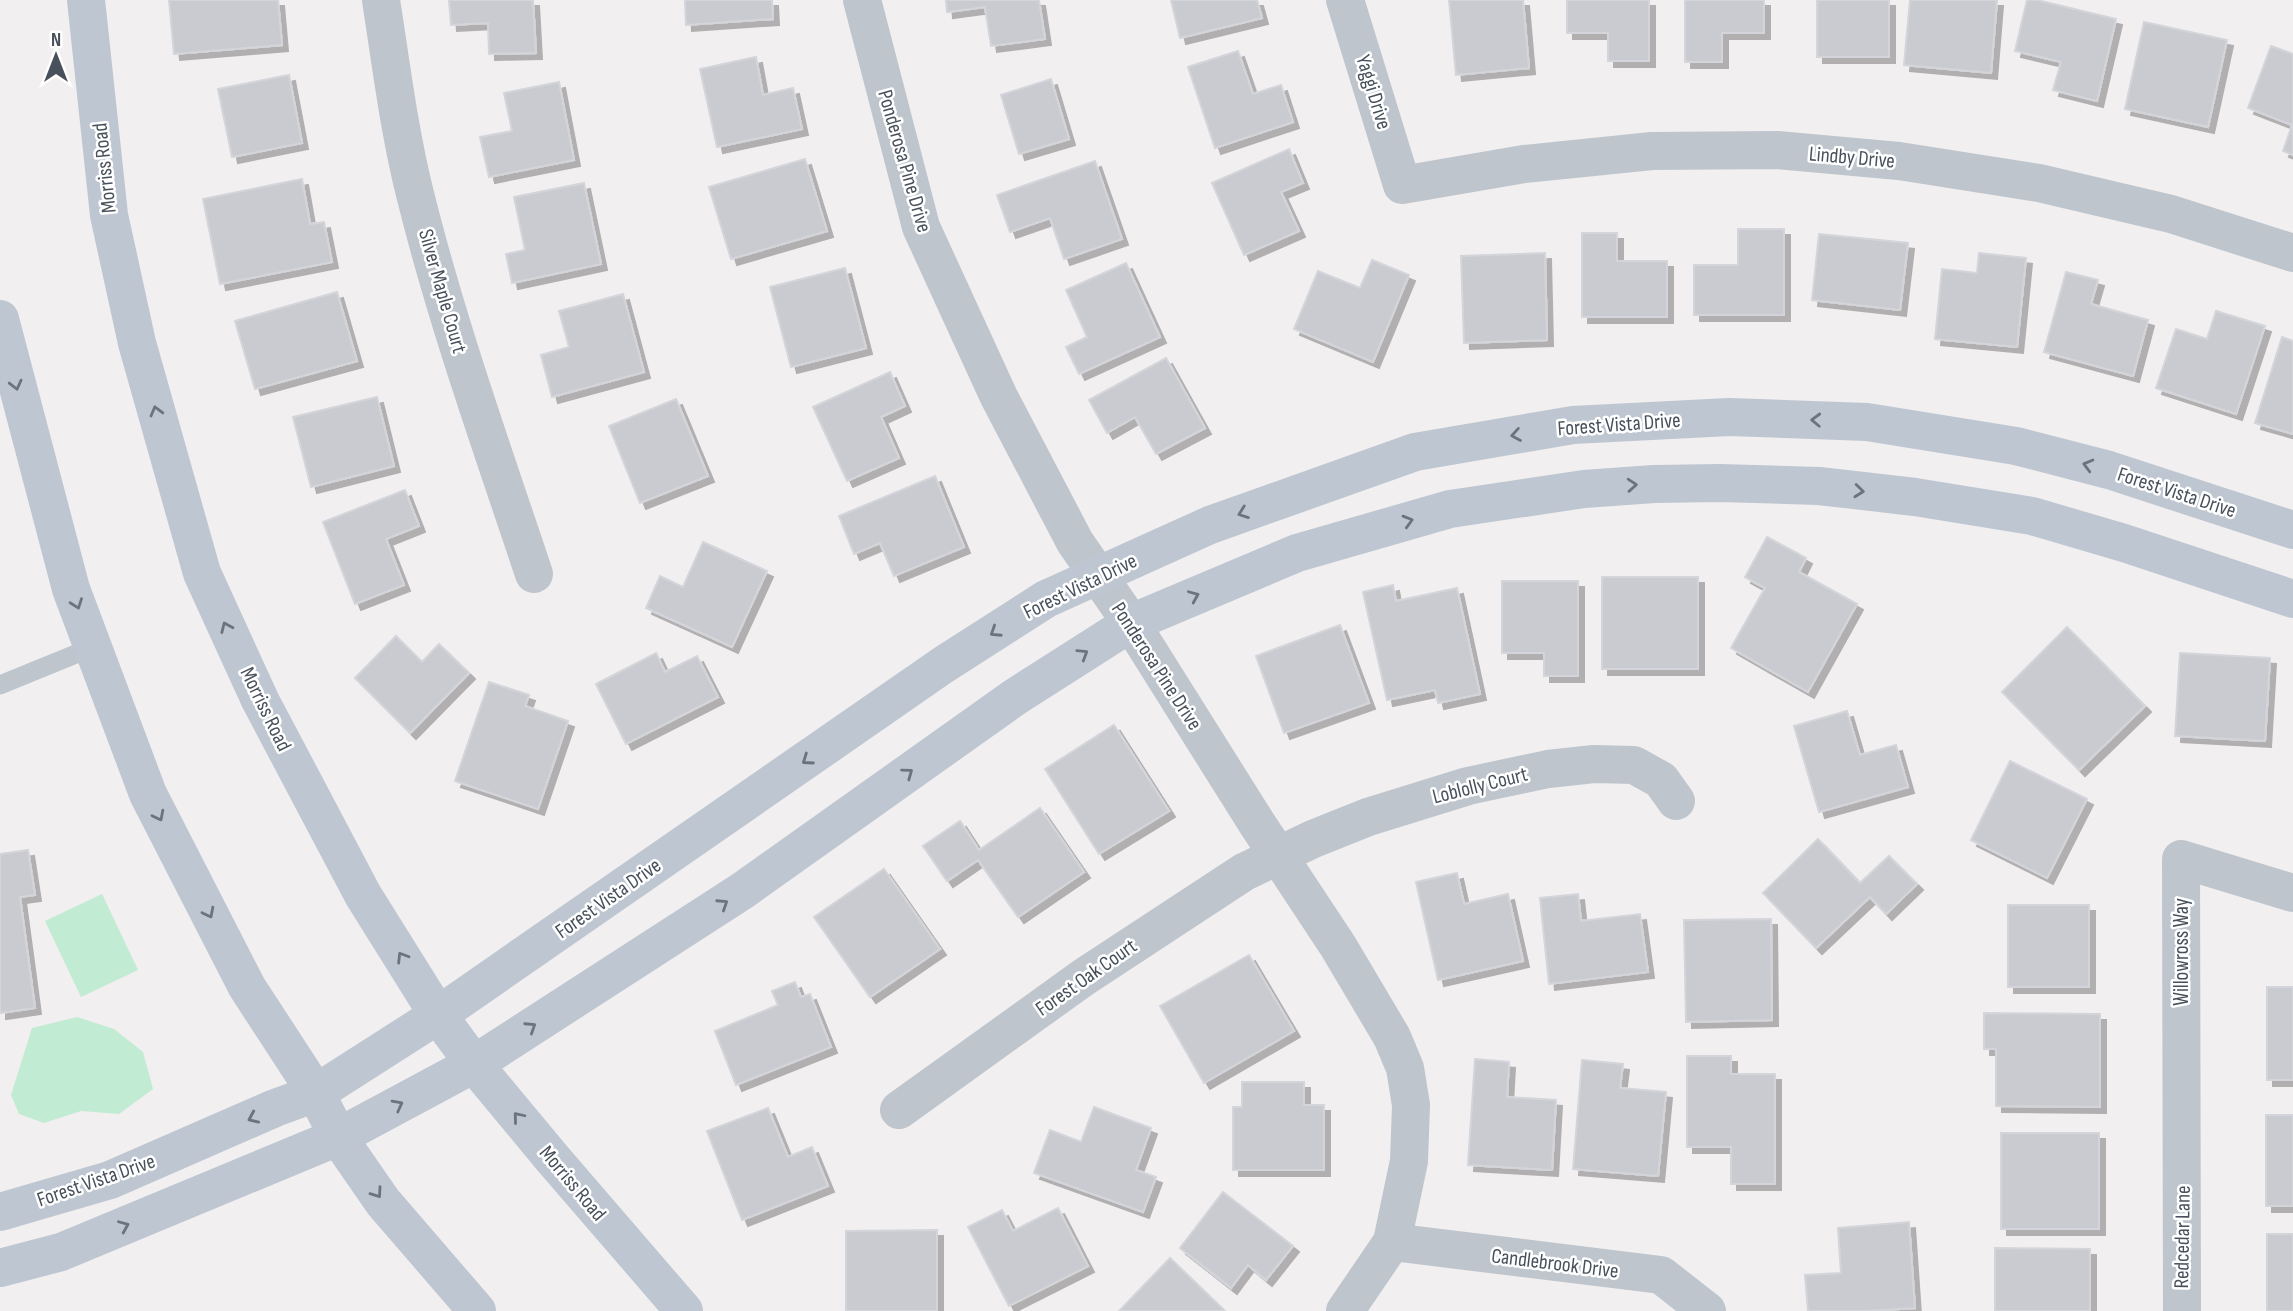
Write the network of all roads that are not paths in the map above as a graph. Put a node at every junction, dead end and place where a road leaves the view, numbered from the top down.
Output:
1 (86, 0) edge
2 (381, 0) edge
3 (862, 0) edge
4 (1345, 0) edge
5 (1402, 185) joint
6 (2293, 253) edge
7 (0, 319) edge
8 (2293, 530) edge
9 (534, 574) dead end
10 (1097, 575) junction
11 (2293, 599) edge
12 (1131, 623) junction
13 (93, 647) junction
14 (0, 685) edge
15 (1676, 801) dead end
16 (1280, 855) junction
17 (2293, 893) edge
18 (438, 1015) junction
19 (474, 1064) junction
20 (316, 1093) junction
21 (899, 1110) dead end
22 (338, 1138) junction
23 (2183, 1163) joint
24 (0, 1212) edge
25 (1392, 1242) junction
26 (0, 1268) edge
27 (477, 1311) edge
28 (684, 1311) edge
29 (1345, 1311) edge
30 (1707, 1311) edge
31 (2182, 1311) edge

18 -> 1 main road, Morriss Road
2 - 9 street, Silver Maple Court
3 - 10 street, Ponderosa Pine Drive
4 - 5 street, Yaggi Drive
5 - 6 street, Lindby Drive
7 -> 13 main road
8 -> 10 main road, Forest Vista Drive
10 - 12 street, Ponderosa Pine Drive
10 -> 18 main road, Forest Vista Drive
12 -> 11 main road
12 - 16 street, Ponderosa Pine Drive
19 -> 12 main road
13 - 14 lane
13 -> 20 main road
15 - 16 street, Loblolly Court
16 - 21 street, Forest Oak Court
16 - 25 street, Ponderosa Pine Drive
17 - 23 street, Willowross Way
18 - 19 main road, Morriss Road
18 - 20 main road, Forest Vista Drive
22 -> 19 main road
28 -> 19 main road, Morriss Road
20 - 22 main road
20 -> 24 main road, Forest Vista Drive
26 -> 22 main road
22 -> 27 main road
23 - 31 street, Redcedar Lane
25 - 29 street, Ponderosa Pine Drive
25 - 30 street, Candlebrook Drive

